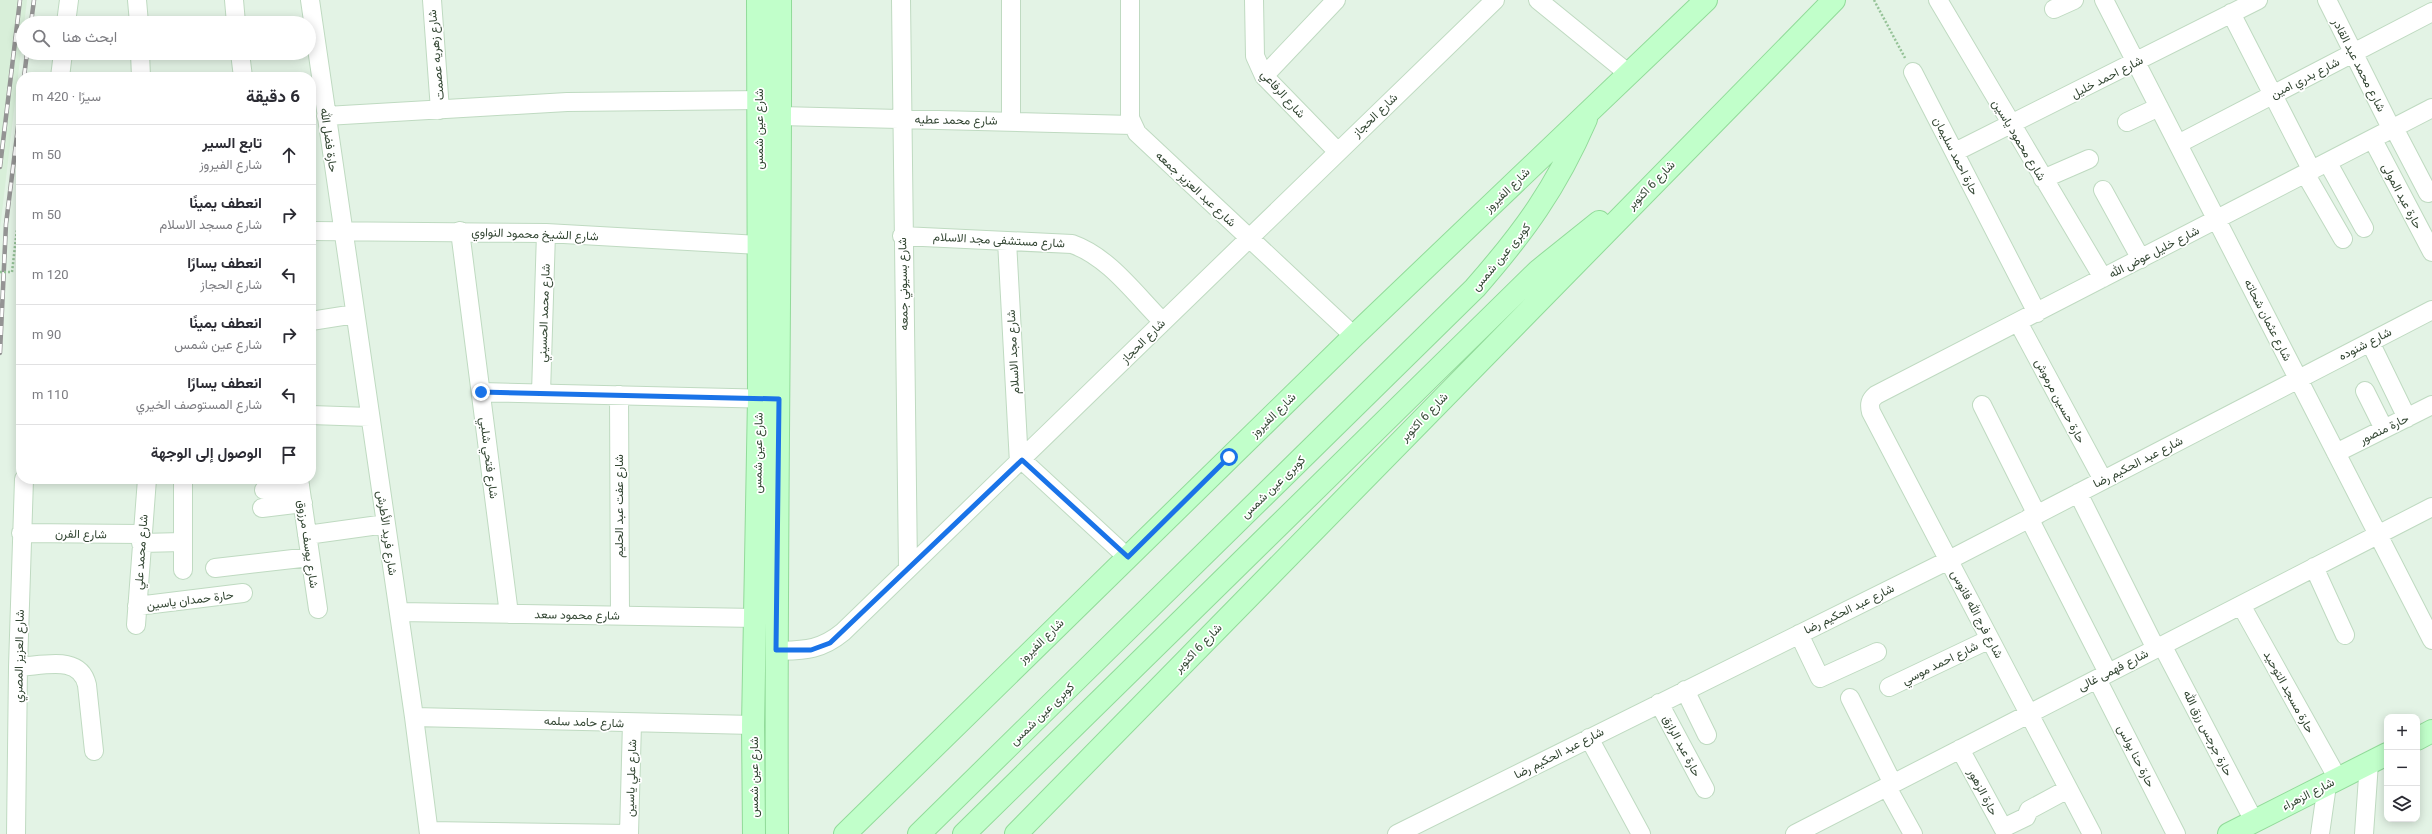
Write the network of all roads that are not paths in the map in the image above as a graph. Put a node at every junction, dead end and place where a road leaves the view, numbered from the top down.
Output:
1 (69, 0) edge
2 (138, 0) edge
3 (234, 0) edge
4 (310, 0) edge
5 (432, 0) edge
6 (758, 0) edge
7 (780, 0) edge
8 (901, 0) edge
9 (1010, 0) edge
10 (1130, 0) edge
11 (1254, 0) edge
12 (1336, 0) edge
13 (1495, 0) edge
14 (1538, 0) edge
15 (1706, 0) edge
16 (1834, 0) edge
17 (1938, 0) edge
18 (2074, 0) edge
19 (2104, 0) edge
20 (2258, 0) edge
21 (2327, 0) edge
22 (2054, 9) dead end
23 (2432, 12) edge
24 (2231, 14) junction
25 (67, 16) edge
26 (139, 16) edge
27 (235, 16) edge
28 (312, 16) edge
29 (316, 44) edge
30 (2353, 53) junction
31 (61, 60) edge
32 (140, 60) edge
33 (241, 60) edge
34 (2136, 62) junction
35 (60, 72) edge
36 (141, 72) edge
37 (242, 72) edge
38 (1913, 72) road end
39 (1629, 74) junction
40 (1264, 76) junction
41 (2273, 94) junction
42 (759, 100) junction
43 (2159, 107) junction
44 (780, 108) junction
45 (2432, 108) edge
46 (440, 110) junction
47 (1590, 111) junction
48 (326, 116) junction
49 (901, 119) junction
50 (1011, 122) junction
51 (2127, 122) dead end
52 (1132, 125) junction
53 (2011, 125) junction
54 (2393, 129) junction
55 (2373, 140) junction
56 (2178, 144) junction
57 (1337, 151) junction
58 (1955, 152) junction
59 (2089, 159) dead end
60 (2315, 170) junction
61 (2043, 179) junction
62 (1654, 181) junction
63 (2103, 190) dead end
64 (2428, 193) dead end
65 (2217, 220) junction
66 (2364, 228) dead end
67 (316, 231) edge
68 (460, 231) junction
69 (343, 232) junction
70 (546, 232) junction
71 (902, 236) junction
72 (1248, 238) junction
73 (2343, 239) dead end
74 (1007, 241) junction
75 (759, 245) junction
76 (2432, 252) edge
77 (2140, 259) junction
78 (2103, 278) junction
79 (2432, 310) edge
80 (2036, 312) junction
81 (355, 314) junction
82 (316, 320) edge
83 (1162, 321) junction
84 (2018, 322) junction
85 (1354, 336) junction
86 (2370, 342) junction
87 (2298, 379) junction
88 (2364, 391) dead end
89 (481, 392) junction
90 (541, 393) junction
91 (619, 395) junction
92 (1876, 395) joint
93 (769, 399) junction
94 (1982, 405) dead end
95 (2432, 405) edge
96 (316, 415) edge
97 (370, 417) junction
98 (2407, 418) junction
99 (2384, 429) junction
100 (2336, 453) junction
101 (1020, 462) junction
102 (2102, 480) junction
103 (24, 484) edge
104 (146, 484) edge
105 (183, 484) dead end
106 (291, 484) edge
107 (300, 484) edge
108 (264, 490) dead end
109 (2078, 493) junction
110 (303, 503) junction
111 (2432, 507) edge
112 (262, 508) dead end
113 (2033, 516) junction
114 (386, 524) junction
115 (21, 533) junction
116 (2378, 534) junction
117 (307, 535) junction
118 (141, 539) junction
119 (183, 542) junction
120 (310, 556) junction
121 (1128, 557) junction
122 (1949, 560) junction
123 (2314, 567) junction
124 (215, 568) dead end
125 (908, 569) junction
126 (183, 570) dead end
127 (243, 593) dead end
128 (2241, 605) junction
129 (137, 606) junction
130 (318, 609) dead end
131 (399, 612) junction
132 (509, 614) junction
133 (620, 616) junction
134 (756, 618) junction
135 (136, 625) dead end
136 (1799, 634) junction
137 (2345, 635) dead end
138 (1990, 639) junction
139 (2432, 640) edge
140 (2159, 647) junction
141 (776, 650) junction
142 (1877, 652) dead end
143 (18, 667) junction
144 (2103, 676) junction
145 (1889, 687) dead end
146 (1685, 690) junction
147 (1850, 698) dead end
148 (1659, 703) junction
149 (2029, 714) junction
150 (414, 717) junction
151 (632, 723) junction
152 (753, 724) junction
153 (2432, 731) edge
154 (1707, 735) dead end
155 (2420, 737) edge
156 (1589, 738) junction
157 (1960, 749) junction
158 (94, 751) dead end
159 (2378, 759) edge
160 (2332, 782) junction
161 (1890, 785) junction
162 (1705, 789) dead end
163 (2068, 789) junction
164 (2254, 821) junction
165 (429, 832) edge
166 (16, 834) edge
167 (629, 834) edge
168 (754, 834) edge
169 (777, 834) edge
170 (845, 834) edge
171 (919, 834) edge
172 (964, 834) edge
173 (1016, 834) edge
174 (1397, 834) edge
175 (1641, 834) edge
176 (1795, 834) edge
177 (1913, 834) edge
178 (2092, 834) edge
179 (2176, 834) edge
180 (2229, 834) edge
181 (2320, 834) edge
182 (2364, 834) edge

1 - 25 street
2 - 26 street
3 - 27 street
4 - 28 street, حارة فضل الله
5 - 46 street, شارع زهريه عصمت
6 - 42 main road, شارع عين شمس
7 - 44 main road, شارع عين شمس
8 - 49 street, شارع بسيوني جمعه
9 - 50 street
10 - 52 street
11 - 40 street, شارع الرفاعي
12 - 40 street
13 - 57 street, شارع الحجاز
14 - 39 street
15 - 39 main road, شارع الفيروز
16 - 62 main road, شارع 6 اكتوبر
17 - 53 street, شارع محمود ياسين
18 - 22 street
19 - 34 street, شارع عثمان شحاته
20 - 24 street, شارع احمد خليل
21 - 30 street, شارع محمد عبد القادر
23 - 30 street, شارع بدري امين
24 - 34 street, شارع احمد خليل
24 - 41 street
29 - 48 street, حارة فضل الله
30 - 41 street, شارع بدري امين
30 - 54 street, شارع محمد عبد القادر
31 - 35 street
32 - 36 street
33 - 37 street
34 - 43 street, شارع عثمان شحاته
34 - 53 street, شارع احمد خليل
38 - 58 street, حارة احمد سليمان
39 - 47 main road, شارع الفيروز
40 - 57 street, شارع الرفاعي
41 - 56 street, شارع بدري امين
41 - 60 street
42 - 44 street, شارع محمد عطيه
42 - 46 street, شارع محمد عطيه
42 - 75 main road, شارع عين شمس
43 - 51 street
43 - 56 street, شارع عثمان شحاته
44 - 49 street, شارع محمد عطيه
44 - 93 main road, شارع عين شمس
45 - 54 street, شارع خليل عوض الله
46 - 48 street, شارع محمد عطيه
47 - 85 main road, شارع الفيروز
47 - 171 main road, كوبرى عين شمس
48 - 69 street, حارة فضل الله
49 - 50 street, شارع محمد عطيه
49 - 71 street, شارع بسيوني جمعه
50 - 52 street, شارع محمد عطيه
52 - 72 street, شارع عبد العزيز جمعه
53 - 58 street, شارع احمد خليل
53 - 61 street, شارع محمود ياسين
54 - 55 street, شارع خليل عوض الله
54 - 64 street, شارع محمد عبد القادر
55 - 60 street, شارع خليل عوض الله
55 - 76 street, حارة عبد المولى
56 - 65 street, شارع عثمان شحاته
57 - 72 street, شارع الحجاز
58 - 80 street, حارة احمد سليمان
59 - 61 street
60 - 65 street, شارع خليل عوض الله
60 - 66 street
60 - 73 street
61 - 78 street, شارع محمود ياسين
62 - 172 main road
62 - 173 main road, شارع 6 اكتوبر
63 - 77 street
65 - 77 street, شارع خليل عوض الله
65 - 87 street, شارع عثمان شحاته
67 - 69 street, شارع الشيخ محمود النواوي
68 - 69 street, شارع الشيخ محمود النواوي
68 - 70 street, شارع الشيخ محمود النواوي
68 - 89 street, شارع فتحي شلبي
69 - 81 street, شارع فريد الأطرش
70 - 75 street, شارع الشيخ محمود النواوي
70 - 90 street, شارع محمد الحسيني
71 - 74 street, شارع مستشفى مجد الاسلام
71 - 125 street, شارع بسيوني جمعه
72 - 83 street, شارع الحجاز
72 - 85 street, شارع عبد العزيز جمعه
74 - 83 street, شارع مستشفى مجد الاسلام
74 - 101 street, شارع مجد الاسلام
75 - 93 main road, شارع عين شمس
77 - 78 street, شارع خليل عوض الله
78 - 80 street, شارع خليل عوض الله
79 - 86 street, شارع شنوده
80 - 84 street, شارع خليل عوض الله
81 - 82 street
81 - 97 street, شارع فريد الأطرش
83 - 101 street, شارع الحجاز
84 - 92 street, شارع خليل عوض الله
84 - 102 street, حارة حسين مرموش
85 - 121 main road, شارع الفيروز
86 - 87 street, شارع شنوده
86 - 98 street
87 - 100 street, شارع عثمان شحاته
87 - 102 street, شارع عبد الحكيم رضا
88 - 99 street
89 - 90 street
89 - 132 street, شارع فتحي شلبي
90 - 91 street
91 - 93 street
91 - 133 street, شارع عفت عبد الحليم
92 - 122 street, شارع فرج الله فانوس
93 - 134 main road, شارع عين شمس
93 - 141 main road, شارع عين شمس
94 - 113 street, حارة حنا بولس
95 - 98 street, حارة منصور
96 - 97 street
97 - 114 street, شارع فريد الأطرش
98 - 99 street, حارة منصور
99 - 100 street, حارة منصور
100 - 116 street, شارع عثمان شحاته
101 - 121 street
101 - 125 street, شارع الحجاز
102 - 109 street, شارع عبد الحكيم رضا
103 - 115 street, شارع العزيز المصري
104 - 118 street, شارع محمد علي
105 - 119 street
106 - 108 street
107 - 110 street, شارع يوسف مرزوق
109 - 113 street, شارع عبد الحكيم رضا
109 - 140 street, حارة جرجس رزق الله
110 - 112 street
110 - 117 street, شارع يوسف مرزوق
111 - 116 street, شارع فهمى غالى
113 - 122 street, شارع عبد الحكيم رضا
113 - 144 street, حارة حنا بولس
114 - 117 street
114 - 131 street, شارع فريد الأطرش
115 - 118 street, شارع الفرن
115 - 143 street, شارع العزيز المصري
116 - 123 street, شارع فهمى غالى
116 - 139 street, شارع عثمان شحاته
117 - 120 street, شارع يوسف مرزوق
118 - 119 street, شارع الفرن
118 - 129 street, شارع محمد علي
119 - 126 street
120 - 124 street
120 - 130 street, شارع يوسف مرزوق
121 - 170 main road, شارع الفيروز
122 - 136 street, شارع عبد الحكيم رضا
122 - 138 street, شارع فرج الله فانوس
123 - 128 street, شارع فهمى غالى
123 - 137 street
125 - 141 street, شارع الحجاز
127 - 129 street, حارة حمدان ياسين
128 - 140 street, شارع فهمى غالى
128 - 160 street, حارة مسجد التوحيد
129 - 135 street, شارع محمد علي
131 - 132 street, شارع محمود سعد
131 - 150 street, شارع فريد الأطرش
132 - 133 street, شارع محمود سعد
133 - 134 street, شارع محمود سعد
134 - 152 main road, شارع عين شمس
136 - 142 street
136 - 146 street, شارع عبد الحكيم رضا
138 - 145 street, شارع احمد موسي
138 - 149 street, شارع فرج الله فانوس
140 - 144 street, شارع فهمى غالى
140 - 164 street, حارة جرجس رزق الله
141 - 169 main road, شارع عين شمس
143 - 158 street
143 - 166 street, شارع العزيز المصري
144 - 149 street, شارع فهمى غالى
144 - 179 street, حارة حنا بولس
146 - 148 street, شارع عبد الحكيم رضا
146 - 154 street
147 - 161 street
148 - 156 street, شارع عبد الحكيم رضا
148 - 162 street, حارة عبد الرازق
149 - 157 street, شارع فهمى غالى
149 - 163 street, شارع فرج الله فانوس
150 - 151 street, شارع حامد سلمه
150 - 165 street, شارع فريد الأطرش
151 - 152 street, شارع حامد سلمه
151 - 167 street, شارع علي ياسين
152 - 168 main road, شارع عين شمس
153 - 155 main road
156 - 174 street, شارع عبد الحكيم رضا
156 - 175 street
157 - 161 street, شارع فهمى غالى
157 - 163 street, حارة الزهور
159 - 160 main road, شارع الزهراء
159 - 182 street
160 - 164 main road, شارع الزهراء
160 - 181 street
161 - 176 street, شارع فهمى غالى
161 - 177 street
163 - 178 street, شارع فرج الله فانوس
164 - 180 main road, شارع الزهراء
165 - 167 street

